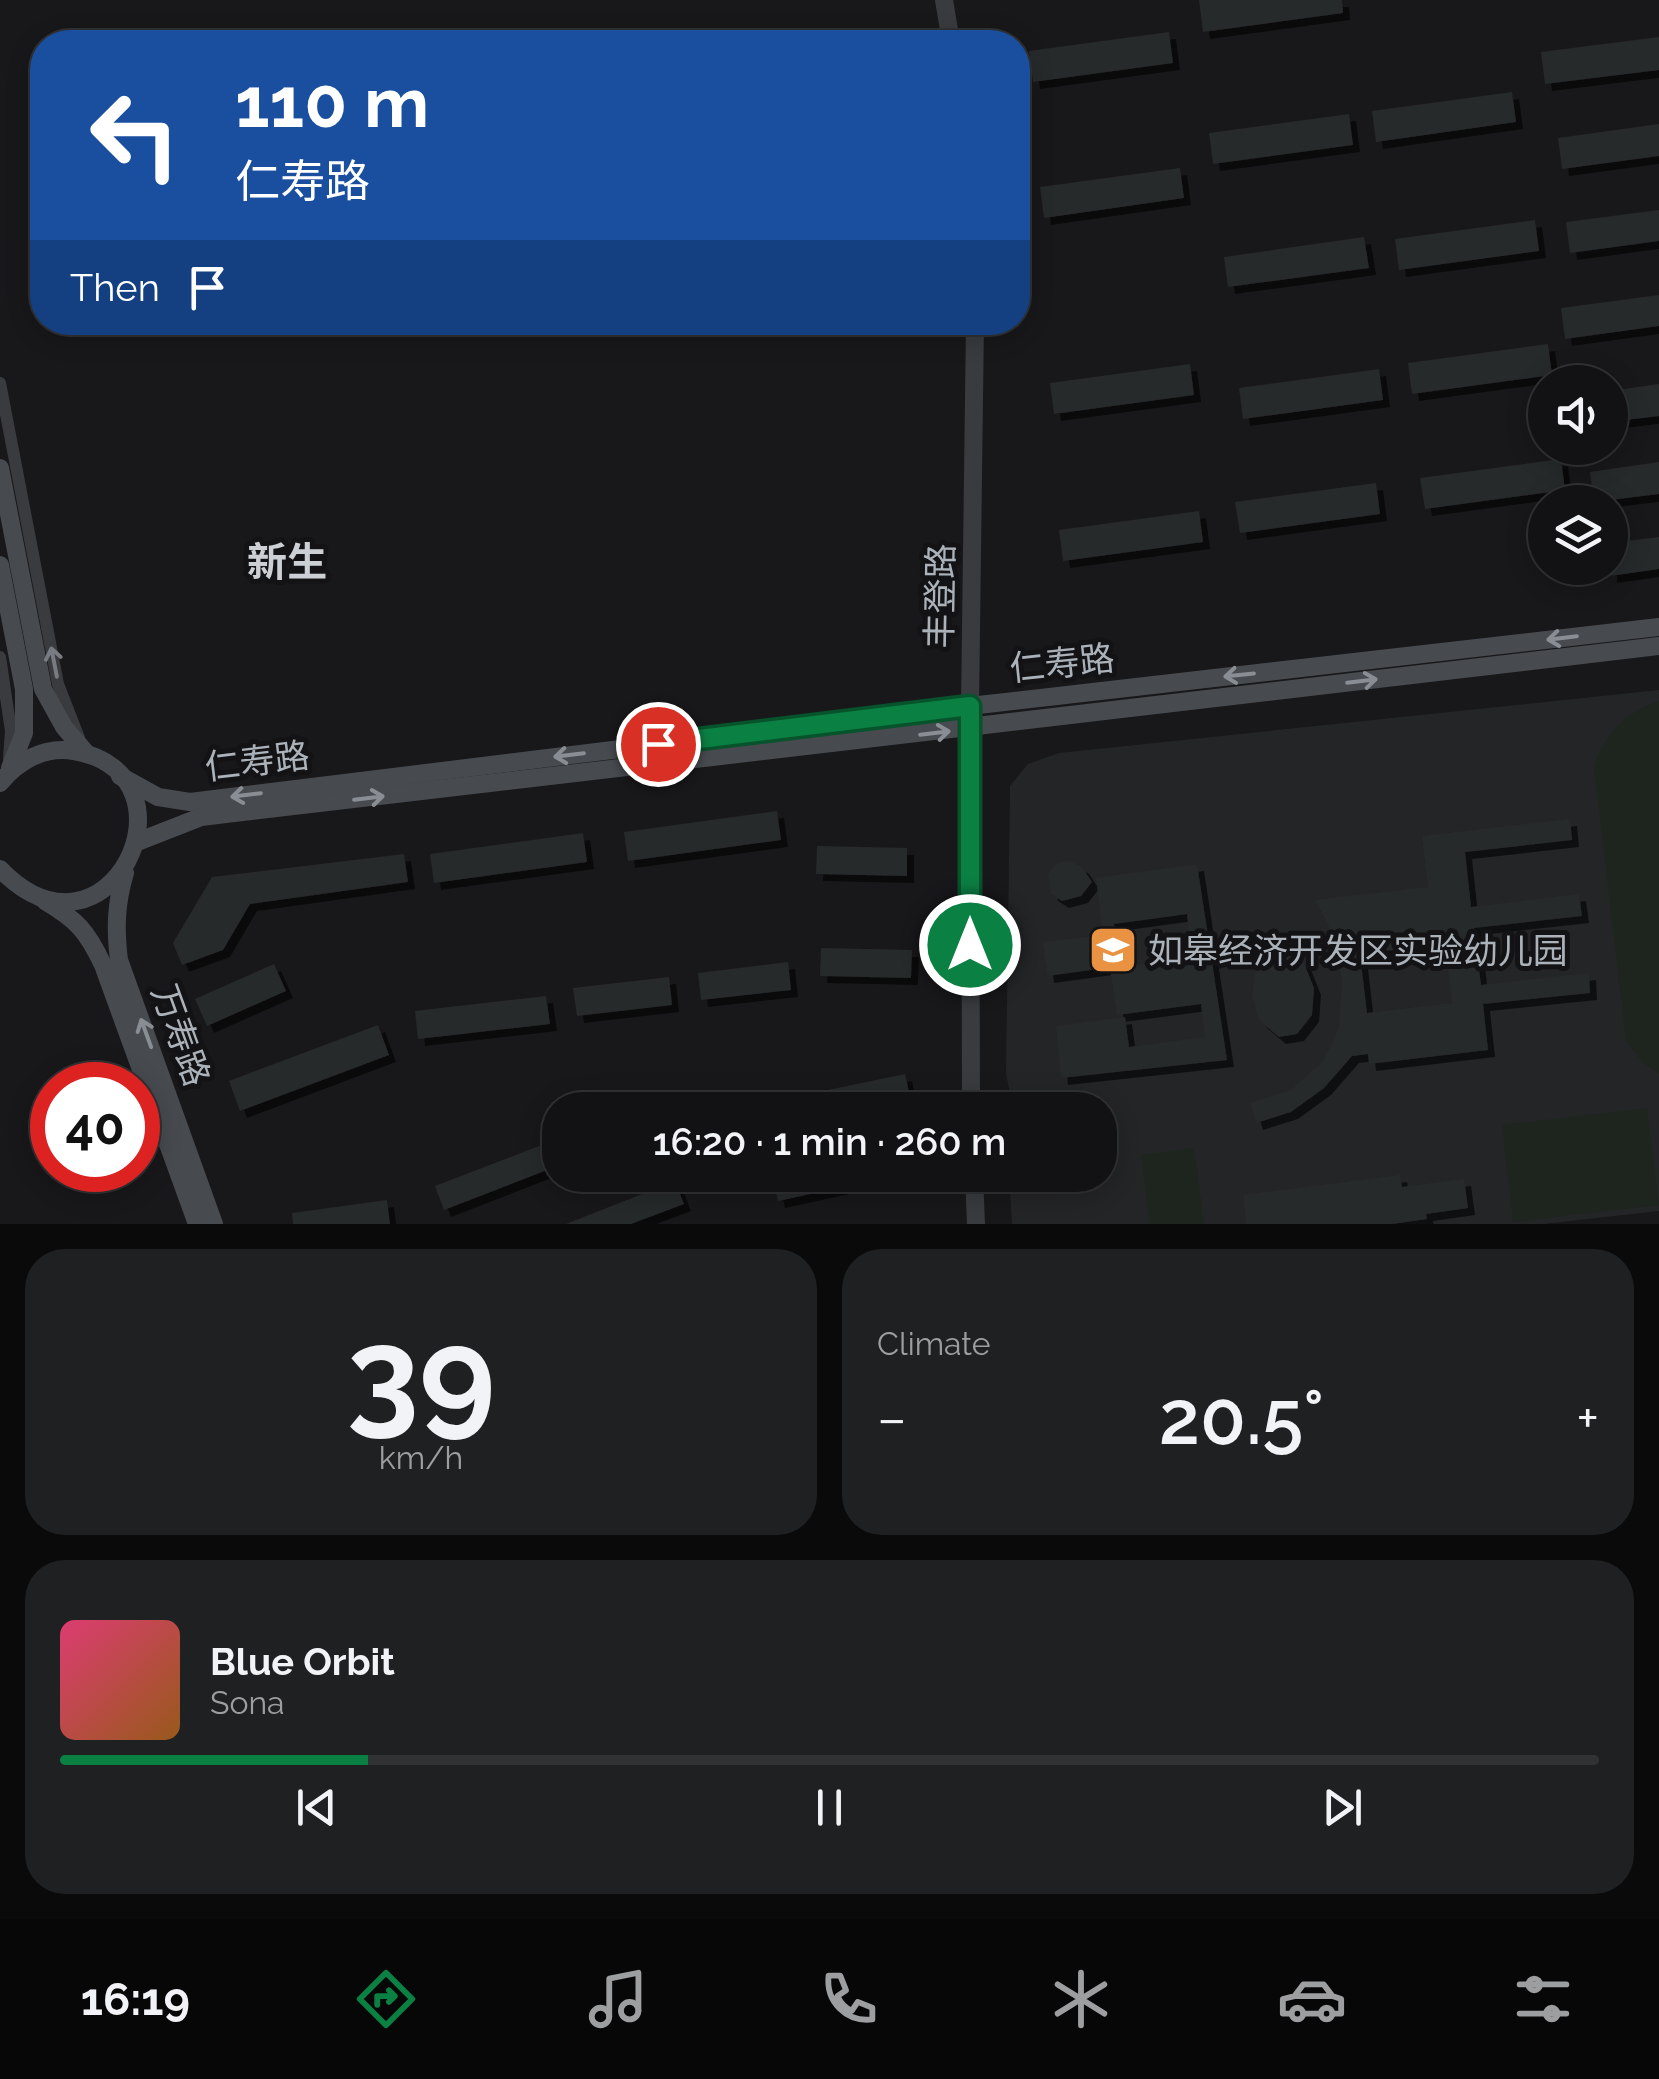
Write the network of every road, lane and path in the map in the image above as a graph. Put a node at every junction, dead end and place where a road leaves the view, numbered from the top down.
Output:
1 (944, 0) edge
2 (949, 30) edge
3 (975, 335) edge
4 (0, 384) edge
5 (0, 468) edge
6 (0, 566) edge
7 (1659, 627) edge
8 (1659, 646) edge
9 (0, 658) edge
10 (970, 706) junction
11 (970, 729) junction
12 (87, 754) junction
13 (120, 776) junction
14 (4, 778) edge
15 (137, 842) junction
16 (128, 864) junction
17 (0, 868) edge
18 (40, 898) junction
19 (971, 1092) edge
20 (975, 1192) edge
21 (197, 1224) edge
22 (214, 1224) edge
23 (976, 1224) edge

1 - 2 street
3 - 10 street, 丰登路
12 -> 4 street
5 - 12 main road
6 - 14 main road
7 -> 10 main road, 仁寿路
11 -> 8 main road, 仁寿路
9 - 14 street
10 - 11 street, 丰登路
10 -> 13 main road, 仁寿路
15 -> 11 main road, 仁寿路
11 - 19 street, 丰登路
12 - 13 main road, 仁寿路
12 - 14 main road
13 - 15 main road
15 - 16 main road, 万寿路
16 - 18 main road
22 -> 16 main road, 万寿路
17 - 18 main road, 万寿路
18 - 21 main road, 万寿路
20 - 23 street

